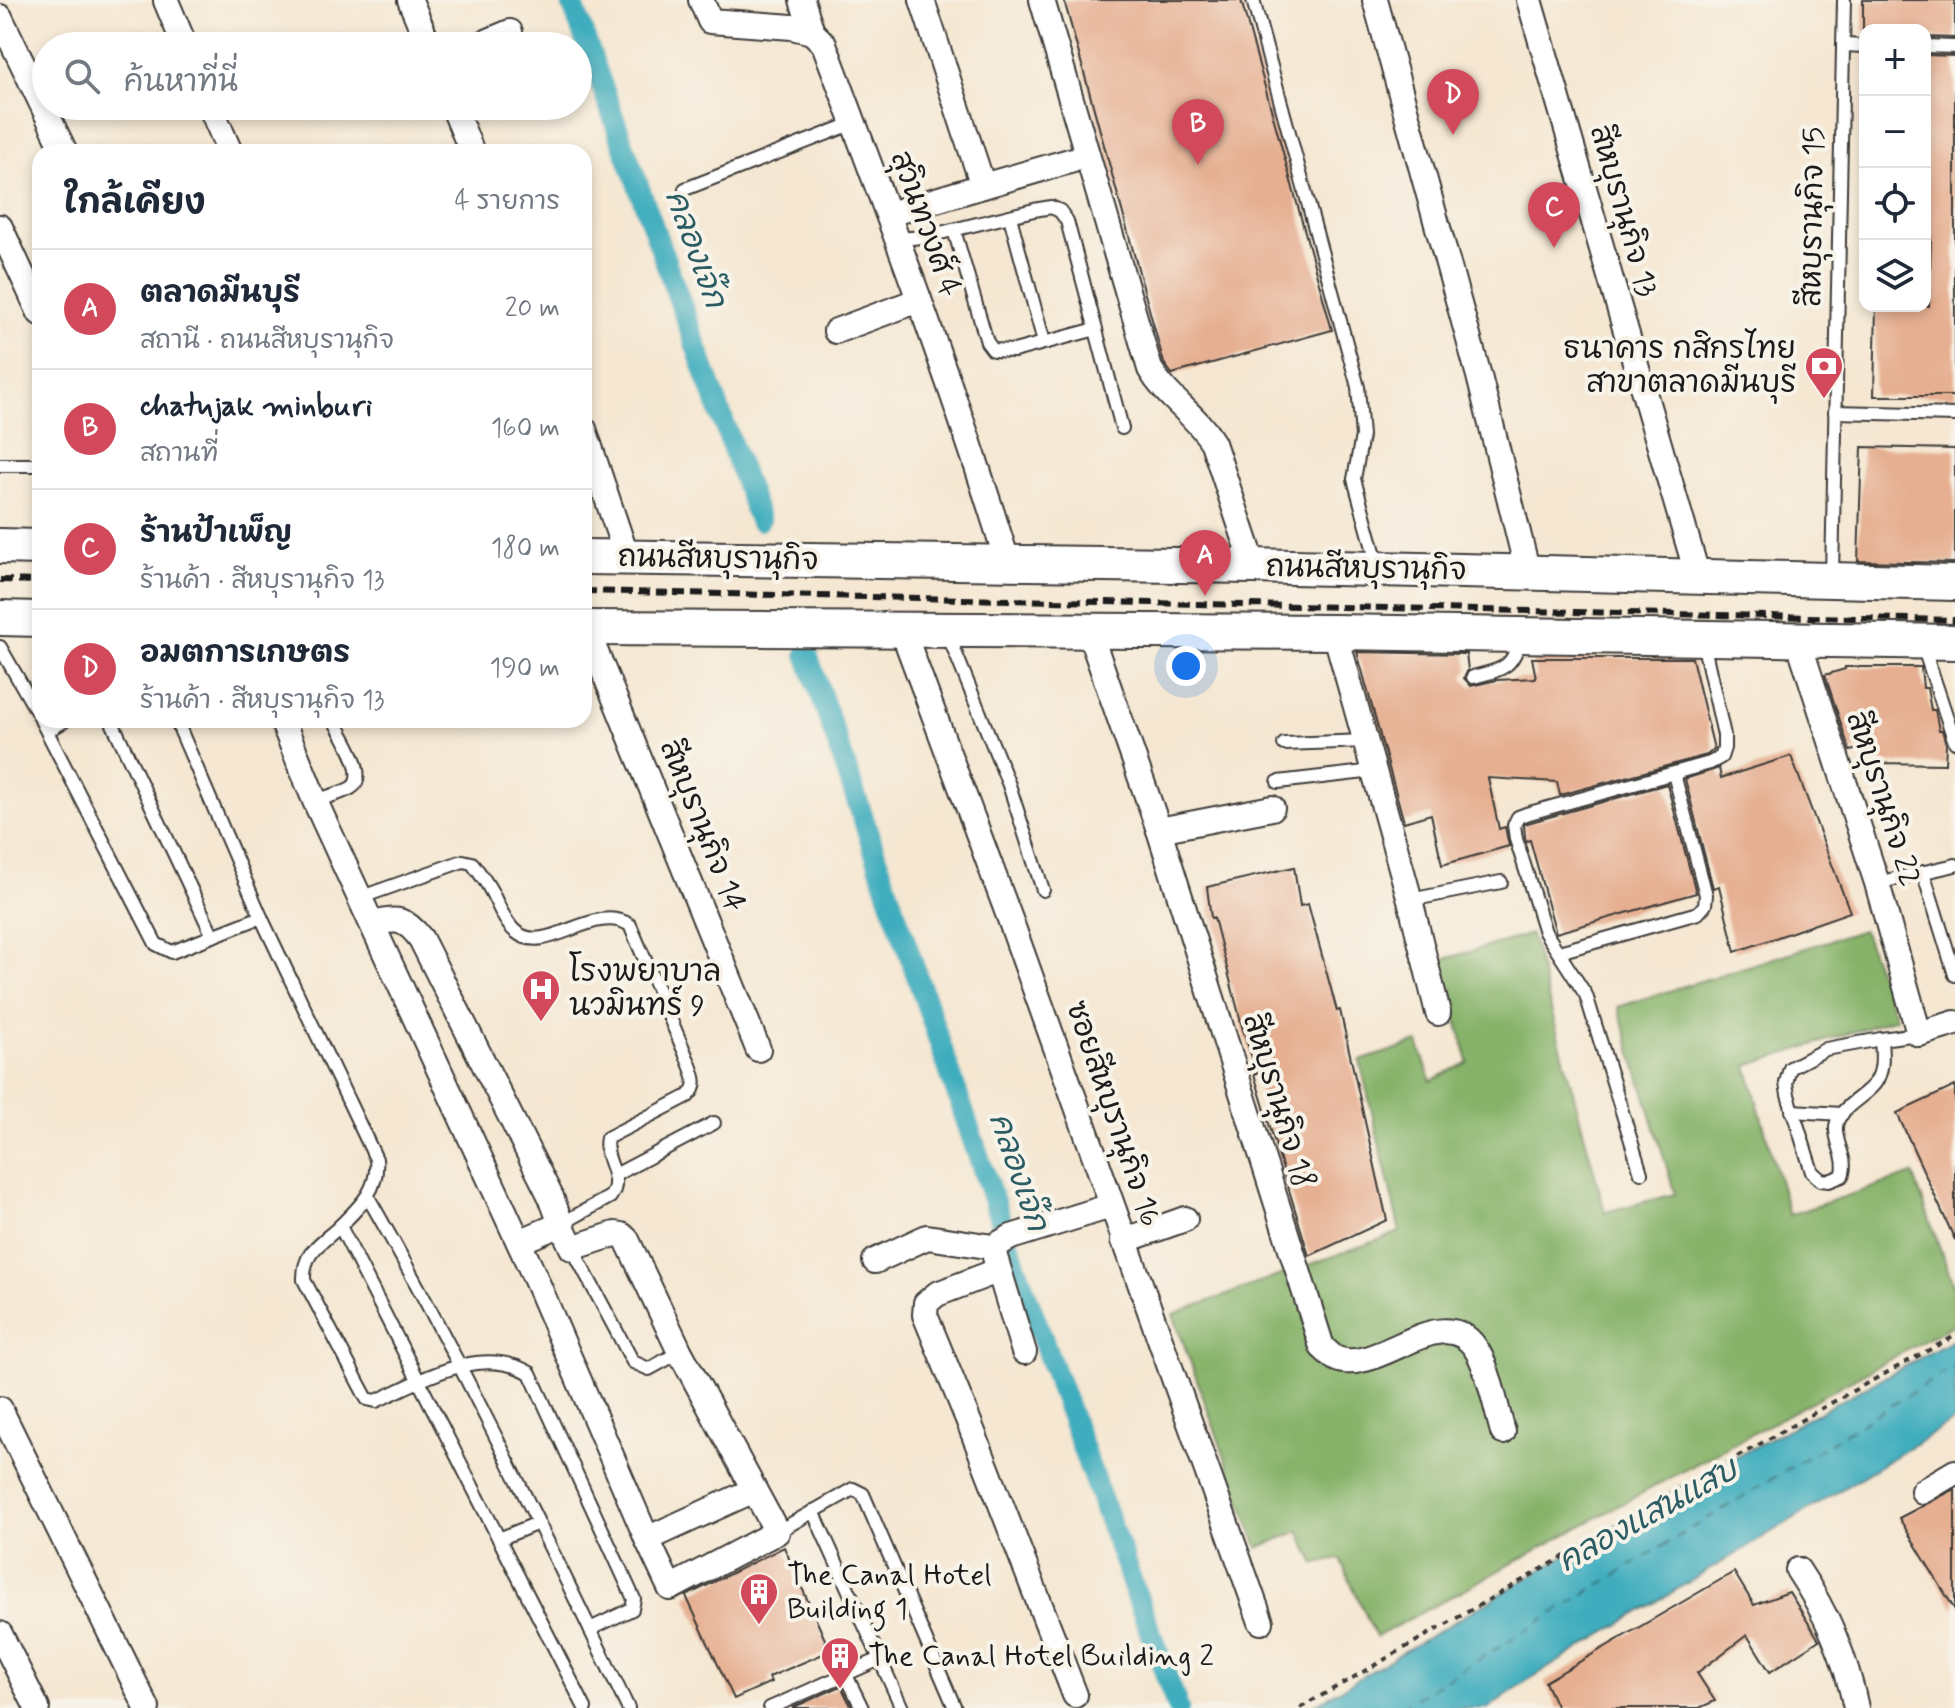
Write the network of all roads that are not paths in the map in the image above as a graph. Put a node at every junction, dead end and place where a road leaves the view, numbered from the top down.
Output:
1 (410, 0) edge
2 (701, 0) edge
3 (802, 0) edge
4 (922, 0) edge
5 (1042, 0) edge
6 (1253, 0) edge
7 (1375, 0) edge
8 (1529, 0) edge
9 (1844, 0) edge
10 (166, 1) edge
11 (0, 17) edge
12 (179, 32) edge
13 (423, 32) edge
14 (812, 32) junction
15 (1843, 45) junction
16 (1859, 46) edge
17 (1931, 46) edge
18 (1955, 47) edge
19 (32, 83) edge
20 (50, 120) edge
21 (216, 120) edge
22 (459, 120) edge
23 (854, 123) junction
24 (61, 144) edge
25 (227, 144) edge
26 (469, 144) edge
27 (1073, 160) dead end
28 (983, 186) junction
29 (685, 189) dead end
30 (889, 214) junction
31 (1010, 217) junction
32 (0, 227) edge
33 (954, 230) junction
34 (898, 239) junction
35 (32, 296) edge
36 (919, 300) junction
37 (1096, 329) junction
38 (836, 331) dead end
39 (1044, 342) junction
40 (1835, 412) junction
41 (1955, 415) edge
42 (1122, 428) dead end
43 (592, 453) edge
44 (0, 465) edge
45 (32, 465) edge
46 (0, 546) edge
47 (32, 547) edge
48 (592, 557) edge
49 (627, 558) junction
50 (1008, 564) junction
51 (1254, 566) junction
52 (1379, 569) junction
53 (1528, 573) junction
54 (1698, 577) junction
55 (1832, 580) junction
56 (1955, 583) edge
57 (0, 618) edge
58 (32, 619) edge
59 (592, 628) edge
60 (902, 629) junction
61 (946, 629) junction
62 (1089, 631) junction
63 (1335, 632) junction
64 (1522, 635) junction
65 (1702, 639) junction
66 (1798, 640) junction
67 (1938, 642) edge
68 (592, 645) edge
69 (0, 647) edge
70 (1473, 677) dead end
71 (32, 704) edge
72 (46, 728) edge
73 (115, 728) edge
74 (179, 728) edge
75 (285, 728) edge
76 (338, 728) edge
77 (1366, 741) junction
78 (1955, 742) edge
79 (1284, 744) dead end
80 (1374, 771) junction
81 (1674, 774) junction
82 (1278, 782) dead end
83 (315, 801) junction
84 (1272, 808) dead end
85 (1159, 830) junction
86 (1955, 865) edge
87 (1923, 872) junction
88 (1501, 882) dead end
89 (1877, 883) junction
90 (1043, 890) dead end
91 (359, 898) junction
92 (1410, 900) junction
93 (261, 917) junction
94 (374, 924) junction
95 (213, 936) junction
96 (1559, 952) junction
97 (1955, 975) edge
98 (1438, 1013) dead end
99 (1955, 1023) edge
100 (1919, 1034) junction
101 (1881, 1039) junction
102 (758, 1049) dead end
103 (1792, 1111) junction
104 (1842, 1114) junction
105 (714, 1123) dead end
106 (1641, 1173) dead end
107 (615, 1175) junction
108 (368, 1197) junction
109 (1111, 1206) junction
110 (1185, 1219) dead end
111 (561, 1224) junction
112 (340, 1226) junction
113 (1123, 1241) junction
114 (519, 1242) junction
115 (572, 1248) junction
116 (995, 1259) junction
117 (875, 1261) dead end
118 (680, 1352) junction
119 (1024, 1352) dead end
120 (459, 1366) junction
121 (418, 1383) junction
122 (0, 1409) edge
123 (1503, 1432) dead end
124 (1955, 1472) edge
125 (754, 1490) junction
126 (1923, 1491) dead end
127 (813, 1511) junction
128 (538, 1523) junction
129 (777, 1532) junction
130 (499, 1539) junction
131 (647, 1539) junction
132 (1798, 1570) dead end
133 (1261, 1622) dead end
134 (590, 1629) junction
135 (0, 1634) edge
136 (880, 1659) junction
137 (845, 1673) junction
138 (1075, 1695) dead end
139 (37, 1708) edge
140 (147, 1708) edge
141 (585, 1708) edge
142 (628, 1708) edge
143 (770, 1708) edge
144 (862, 1708) edge
145 (902, 1708) edge
146 (955, 1708) edge
147 (1856, 1708) edge

1 - 13 street
2 - 14 street
3 - 14 street, สุวินทวงศ์ 4
4 - 28 street
5 - 51 street
6 - 52 lane
7 - 53 street
8 - 54 street, สีหบุรานุกิจ 13
9 - 15 lane, สีหบุรานุกิจ 15
10 - 12 street
11 - 19 street
14 - 23 street, สุวินทวงศ์ 4
15 - 16 lane
15 - 40 lane, สีหบุรานุกิจ 15
17 - 18 lane
20 - 24 street
21 - 25 street
22 - 26 street
23 - 29 lane
23 - 30 street, สุวินทวงศ์ 4
27 - 28 street
28 - 30 street
30 - 34 street, สุวินทวงศ์ 4
31 - 33 lane
31 - 37 lane
31 - 39 lane
32 - 35 street
33 - 34 lane
33 - 39 lane
34 - 36 street, สุวินทวงศ์ 4
36 - 38 street
36 - 50 street, สุวินทวงศ์ 4
37 - 39 lane
37 - 42 lane
40 - 41 lane
40 - 55 lane, สีหบุรานุกิจ 15
43 - 49 street
44 - 45 lane
46 - 47 main road
48 - 49 main road, ถนนสีหบุรานุกิจ
49 - 50 main road, ถนนสีหบุรานุกิจ
50 - 51 main road, ถนนสีหบุรานุกิจ
51 - 52 main road, ถนนสีหบุรานุกิจ
52 - 53 main road, ถนนสีหบุรานุกิจ
53 - 54 main road, ถนนสีหบุรานุกิจ
54 - 55 main road, ถนนสีหบุรานุกิจ
55 - 56 main road, ถนนสีหบุรานุกิจ
57 - 58 main road
59 - 60 main road
60 - 61 main road
60 - 109 street, ซอยสีหบุรานุกิจ 16
61 - 62 main road
61 - 90 lane
62 - 63 main road
62 - 85 street, สีหบุรานุกิจ 18
63 - 64 main road
63 - 77 street
64 - 65 main road
64 - 70 lane
65 - 66 main road
65 - 81 lane
66 - 67 main road
66 - 89 street, สีหบุรานุกิจ 22
67 - 78 lane
68 - 102 street, สีหบุรานุกิจ 14
69 - 71 lane
72 - 95 lane
73 - 95 lane
74 - 93 lane
75 - 83 street
76 - 83 lane
77 - 79 lane
77 - 80 street
80 - 82 lane
80 - 92 street
81 - 96 lane
81 - 96 lane
83 - 91 street
84 - 85 street
85 - 123 street, สีหบุรานุกิจ 18
86 - 87 lane
87 - 89 lane
87 - 97 lane
88 - 92 lane
89 - 100 street, สีหบุรานุกิจ 22
91 - 94 street
91 - 107 lane
92 - 98 street
93 - 95 lane
93 - 108 lane
94 - 111 street
94 - 114 street
96 - 106 lane
99 - 100 street
100 - 101 lane
101 - 103 lane
101 - 104 lane
103 - 104 lane
103 - 104 lane
105 - 107 lane
107 - 111 lane
108 - 112 lane
108 - 120 lane
109 - 113 street, ซอยสีหบุรานุกิจ 16
109 - 116 street
110 - 113 street
111 - 114 street
111 - 115 street
112 - 121 lane
112 - 121 lane
113 - 133 street, ซอยสีหบุรานุกิจ 16
114 - 131 street
115 - 118 lane
115 - 118 street
116 - 117 street
116 - 119 street
116 - 138 street
118 - 125 street
120 - 121 lane
120 - 128 lane
120 - 134 lane
121 - 130 lane
122 - 140 street
124 - 126 street
125 - 129 street
125 - 131 street
127 - 129 lane
127 - 136 lane
127 - 146 lane
128 - 130 lane
128 - 134 lane
129 - 131 street
130 - 141 lane
132 - 147 street
134 - 142 lane
135 - 139 street
136 - 137 lane
136 - 145 lane
137 - 143 lane
137 - 144 lane

